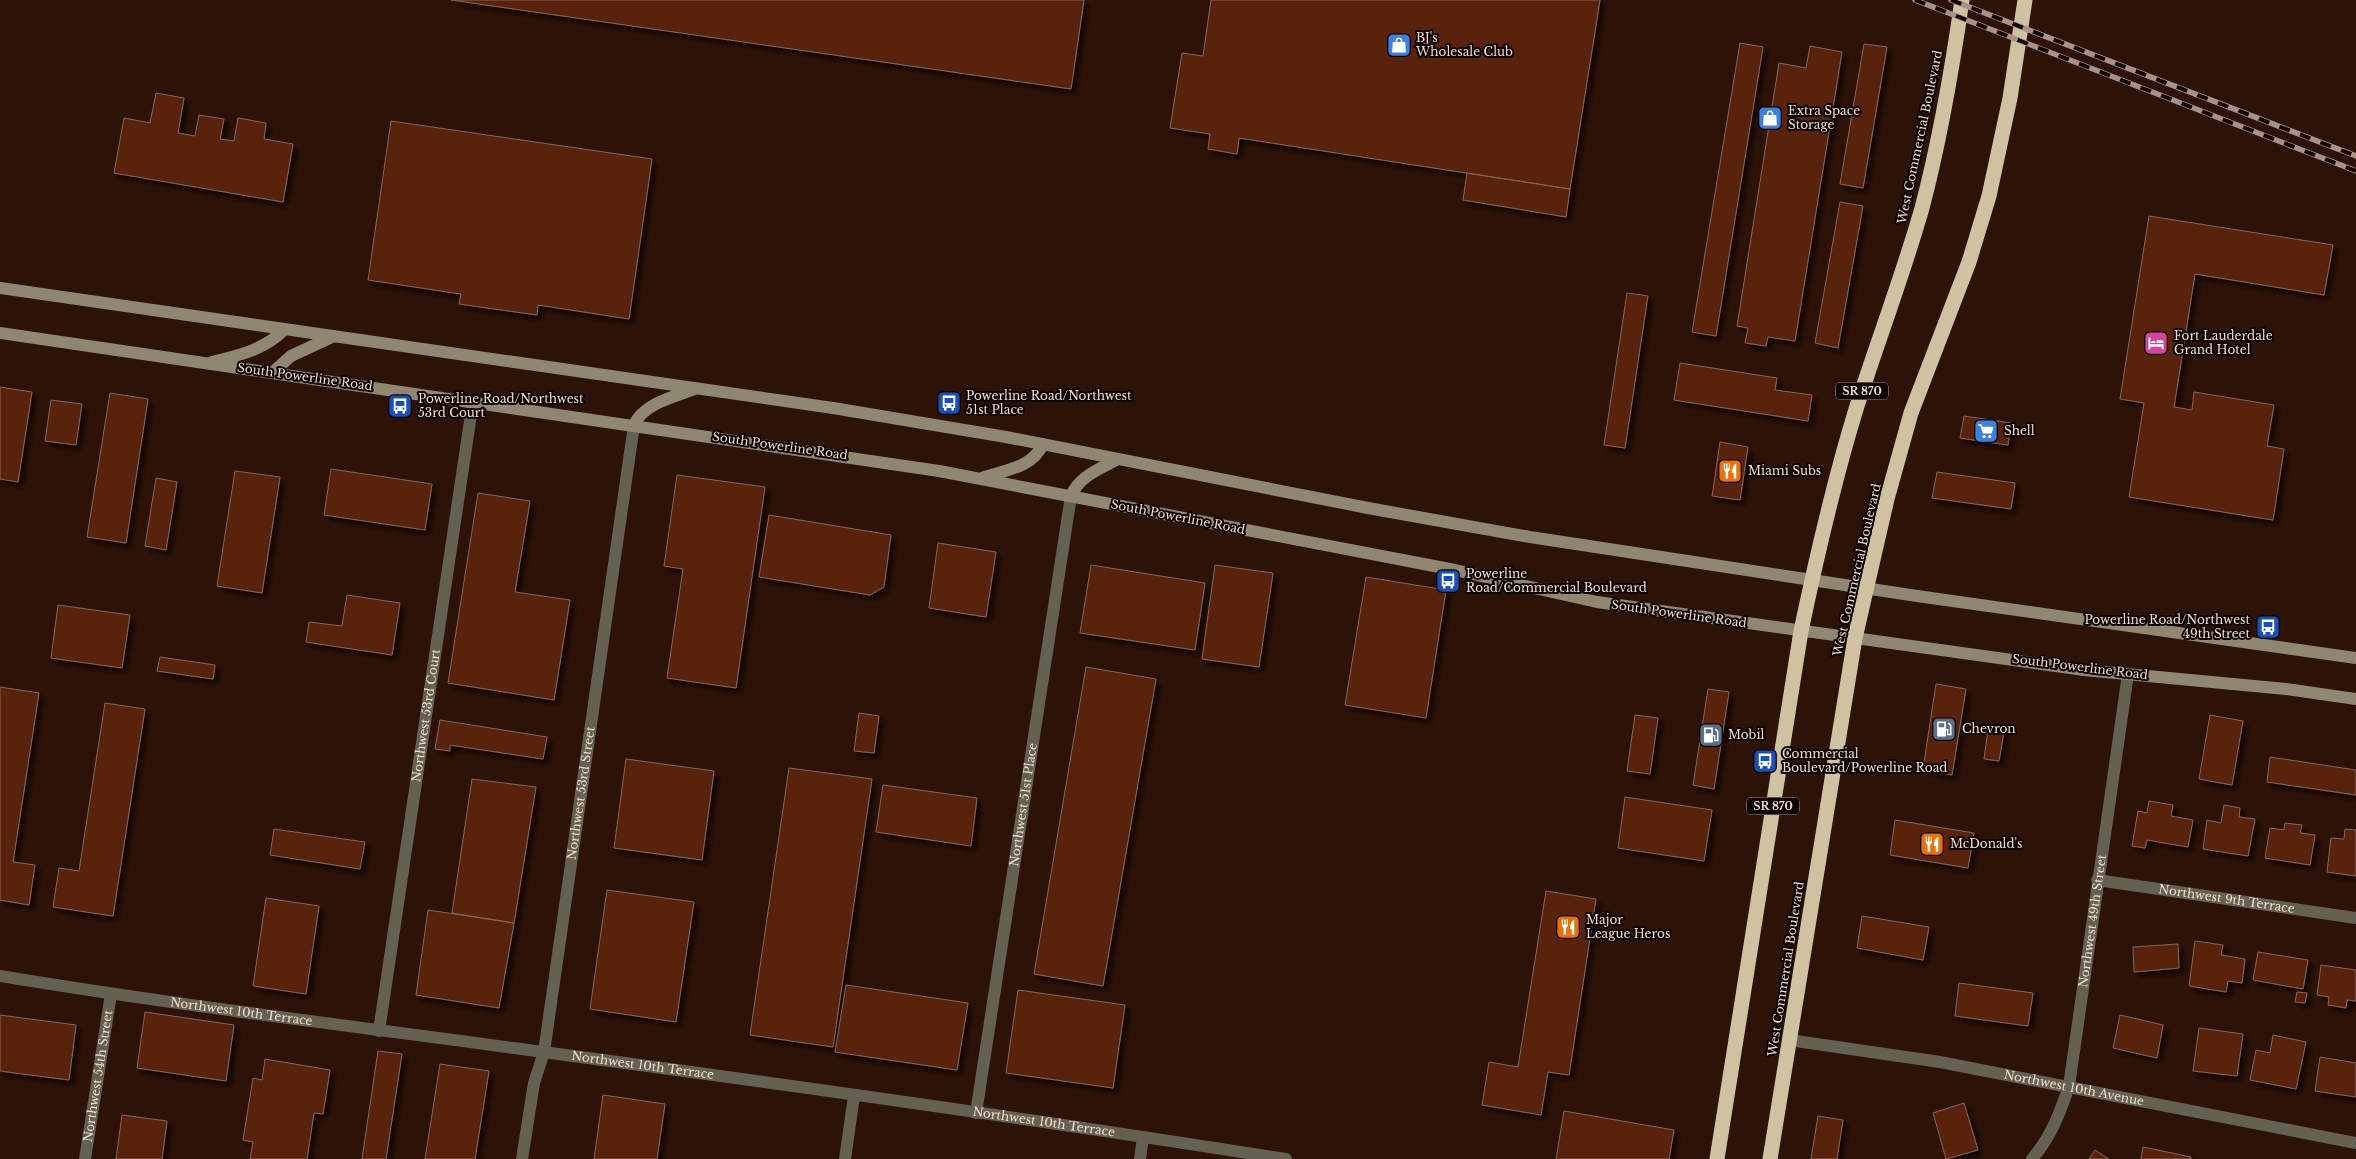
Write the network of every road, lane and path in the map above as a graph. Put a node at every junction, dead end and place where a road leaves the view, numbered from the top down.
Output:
1 (1961, 1) edge
2 (2026, 4) edge
3 (0, 288) edge
4 (285, 329) junction
5 (0, 333) edge
6 (334, 336) junction
7 (205, 363) junction
8 (272, 373) junction
9 (697, 388) junction
10 (472, 401) junction
11 (634, 425) junction
12 (1043, 444) junction
13 (1118, 459) junction
14 (982, 478) junction
15 (1071, 496) junction
16 (1812, 579) junction
17 (1867, 588) junction
18 (1801, 631) junction
19 (1855, 638) junction
20 (2356, 658) edge
21 (2128, 674) junction
22 (2356, 699) edge
23 (2097, 880) junction
24 (2356, 918) edge
25 (0, 976) edge
26 (111, 994) junction
27 (379, 1031) junction
28 (1789, 1040) junction
29 (544, 1052) junction
30 (2069, 1086) junction
31 (854, 1096) junction
32 (976, 1113) junction
33 (1143, 1137) junction
34 (2356, 1143) edge
35 (85, 1159) edge
36 (522, 1159) edge
37 (845, 1159) edge
38 (1140, 1159) edge
39 (1286, 1159) edge
40 (1717, 1159) edge
41 (1770, 1159) edge
42 (2032, 1159) edge

1 - 16 highway, West Commercial Boulevard / SR 870
2 - 17 highway, West Commercial Boulevard
3 - 4 main road
4 - 6 main road
4 - 7 main road
5 - 7 main road, South Powerline Road
6 - 8 main road
6 - 9 main road
7 - 8 main road, South Powerline Road
8 - 10 main road, South Powerline Road
9 - 11 main road
9 - 12 main road
10 - 11 main road, South Powerline Road
10 - 27 street, Northwest 53rd Court
11 - 14 main road, South Powerline Road
11 - 29 street, Northwest 53rd Street
12 - 13 main road
12 - 14 main road
13 - 15 main road
13 - 16 main road
14 - 15 main road, South Powerline Road
15 - 18 main road, South Powerline Road
15 - 32 street, Northwest 51st Place
16 - 17 main road
16 - 18 highway, West Commercial Boulevard / SR 870
17 - 19 highway, West Commercial Boulevard
17 - 20 main road
18 - 19 main road, South Powerline Road
18 - 40 highway, West Commercial Boulevard / SR 870
19 - 21 main road, South Powerline Road
19 - 28 highway, West Commercial Boulevard
21 - 22 main road, South Powerline Road
21 - 23 street, Northwest 49th Street
23 - 24 street, Northwest 9th Terrace
23 - 30 street, Northwest 49th Street
25 - 26 street, Northwest 10th Terrace
26 - 27 street, Northwest 10th Terrace
26 - 35 street, Northwest 54th Street
27 - 29 street, Northwest 10th Terrace
28 - 30 street, Northwest 10th Avenue
28 - 41 highway, West Commercial Boulevard
29 - 31 street, Northwest 10th Terrace
29 - 36 street, Northwest 53rd Street
30 - 34 street, Northwest 10th Avenue
30 - 42 street, Northwest 49th Street
31 - 32 street, Northwest 10th Terrace
31 - 37 street
32 - 33 street, Northwest 10th Terrace
33 - 38 street
33 - 39 street, Northwest 10th Terrace

